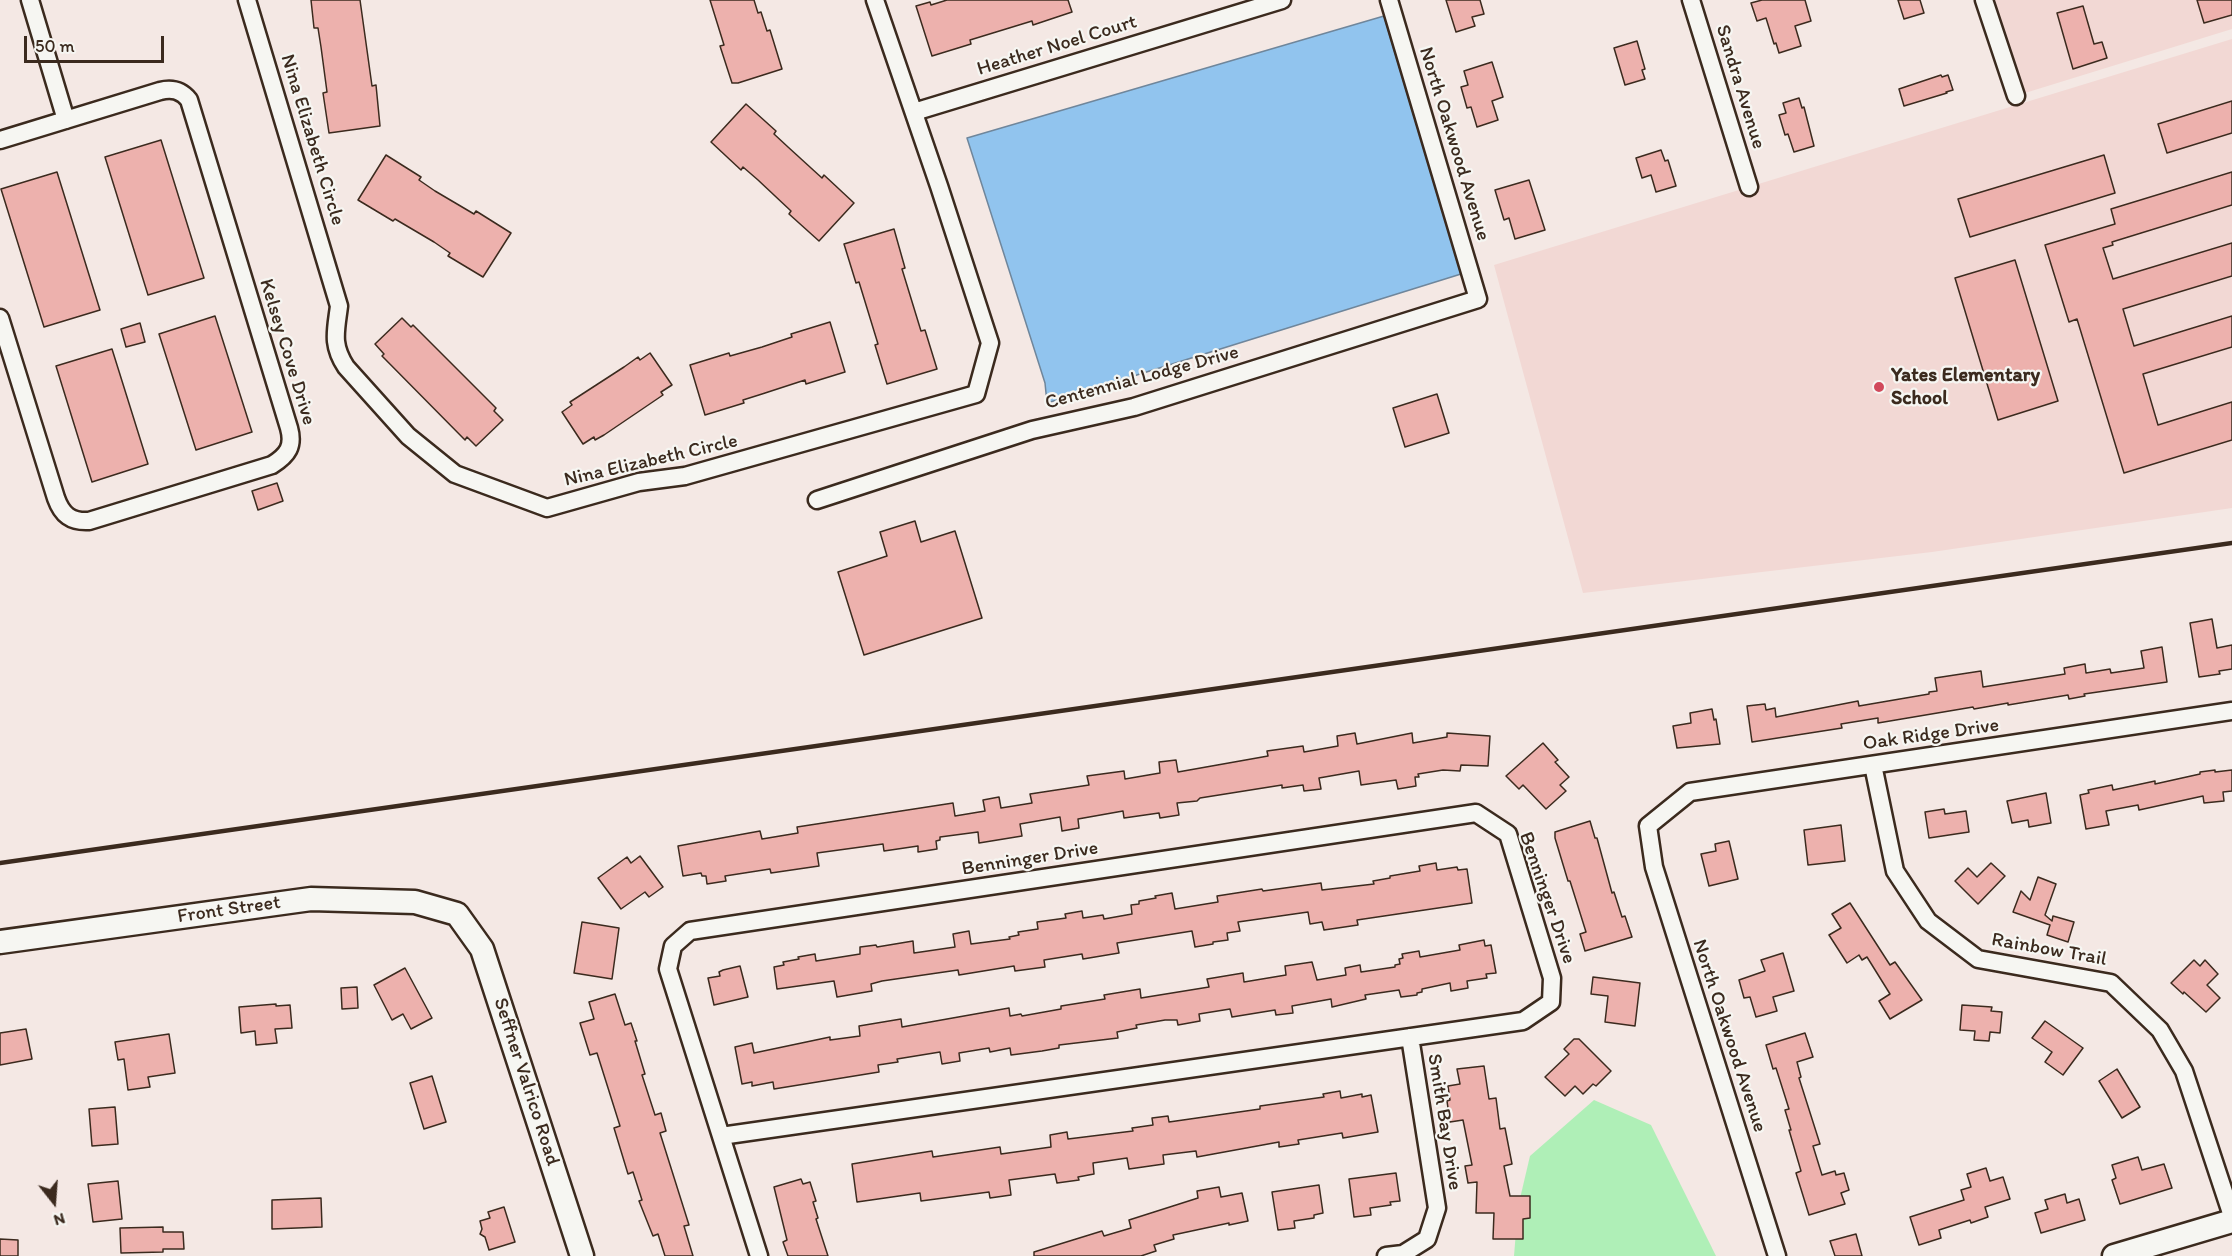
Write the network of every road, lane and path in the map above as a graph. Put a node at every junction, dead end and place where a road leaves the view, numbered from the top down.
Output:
1 (30, 0) edge
2 (247, 0) edge
3 (875, 0) edge
4 (1282, 0) edge
5 (1389, 0) edge
6 (1691, 0) edge
7 (1984, 0) edge
8 (2016, 96) dead end
9 (914, 112) junction
10 (66, 120) junction
11 (0, 140) edge
12 (1749, 187) dead end
13 (1478, 299) joint
14 (0, 318) edge
15 (817, 500) dead end
16 (2232, 711) edge
17 (1873, 765) junction
18 (1648, 826) joint
19 (457, 914) joint
20 (0, 942) edge
21 (1410, 1037) junction
22 (721, 1136) junction
23 (2232, 1215) edge
24 (2232, 1221) edge
25 (582, 1256) edge
26 (759, 1256) edge
27 (1386, 1256) edge
28 (1777, 1256) edge
29 (2114, 1256) edge

1 - 10 street
2 - 9 street, Nina Elizabeth Circle
3 - 9 street, Nina Elizabeth Circle
4 - 9 street, Heather Noel Court
5 - 13 street, North Oakwood Avenue
6 - 12 street, Sandra Avenue
7 - 8 street
10 - 11 street, Kelsey Cove Drive
10 - 14 street, Kelsey Cove Drive
13 - 15 street, Centennial Lodge Drive
16 - 17 street, Oak Ridge Drive
17 - 18 street, Oak Ridge Drive
17 - 23 street, Rainbow Trail
18 - 28 street, North Oakwood Avenue
19 - 20 street, Front Street
19 - 25 street, Seffner Valrico Road
21 - 22 street, Benninger Drive
21 - 22 street, Benninger Drive
21 - 27 street, Smith Bay Drive
22 - 26 street
24 - 29 street

